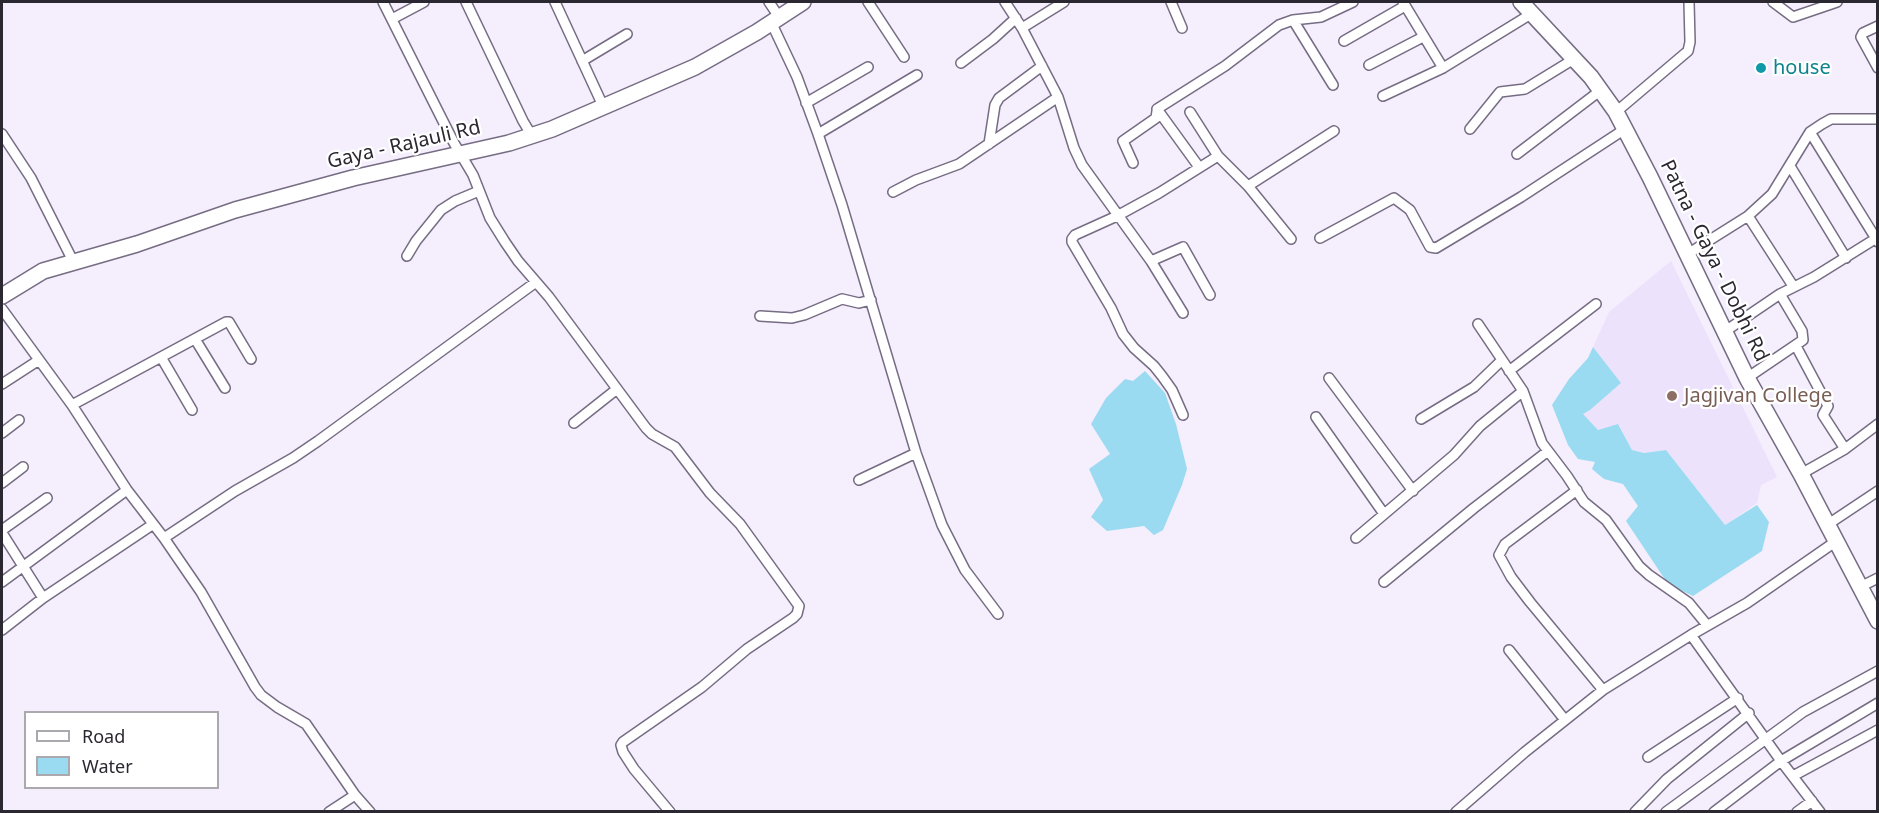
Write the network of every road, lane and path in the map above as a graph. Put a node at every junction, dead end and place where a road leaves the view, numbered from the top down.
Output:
1 (383, 2) edge
2 (424, 2) edge
3 (466, 2) edge
4 (555, 2) edge
5 (769, 2) edge
6 (803, 2) edge
7 (868, 2) edge
8 (1005, 2) edge
9 (1064, 2) edge
10 (1171, 2) edge
11 (1353, 2) edge
12 (1521, 2) edge
13 (1689, 2) edge
14 (1773, 2) edge
15 (1837, 2) edge
16 (1404, 4) edge
17 (1531, 14) junction
18 (1016, 18) junction
19 (392, 19) junction
20 (775, 19) junction
21 (1293, 20) junction
22 (1878, 26) edge
23 (1022, 28) junction
24 (1182, 28) dead end
25 (627, 34) dead end
26 (1423, 37) junction
27 (1344, 41) dead end
28 (904, 57) dead end
29 (1574, 59) junction
30 (582, 61) junction
31 (961, 63) dead end
32 (1369, 65) dead end
33 (1042, 66) junction
34 (868, 67) dead end
35 (1443, 68) junction
36 (1878, 68) edge
37 (917, 75) dead end
38 (1333, 85) dead end
39 (1601, 90) junction
40 (1383, 96) dead end
41 (1058, 97) junction
42 (806, 104) junction
43 (604, 108) junction
44 (1157, 111) junction
45 (1190, 112) dead end
46 (1616, 112) junction
47 (1878, 119) edge
48 (1470, 129) dead end
49 (1625, 129) junction
50 (1334, 131) dead end
51 (1810, 132) junction
52 (2, 134) edge
53 (818, 134) junction
54 (532, 136) junction
55 (988, 144) junction
56 (461, 153) junction
57 (1517, 154) dead end
58 (1218, 156) junction
59 (1133, 163) dead end
60 (1790, 166) junction
61 (1199, 167) junction
62 (1248, 186) junction
63 (479, 191) junction
64 (893, 192) dead end
65 (1117, 216) junction
66 (1748, 216) junction
67 (1320, 238) dead end
68 (1291, 239) dead end
69 (1876, 240) edge
70 (1686, 255) junction
71 (407, 256) dead end
72 (1846, 258) junction
73 (73, 261) junction
74 (1151, 261) junction
75 (536, 282) junction
76 (1793, 286) junction
77 (4, 290) edge
78 (1780, 294) junction
79 (1210, 295) dead end
80 (870, 300) junction
81 (1596, 304) dead end
82 (2, 309) edge
83 (1183, 314) dead end
84 (760, 316) dead end
85 (1478, 324) dead end
86 (1724, 332) junction
87 (195, 339) junction
88 (1796, 346) junction
89 (161, 357) junction
90 (250, 359) dead end
91 (39, 360) junction
92 (1502, 360) junction
93 (1509, 371) junction
94 (1329, 378) dead end
95 (1746, 378) junction
96 (2, 384) edge
97 (225, 388) dead end
98 (617, 389) junction
99 (1522, 391) junction
100 (72, 405) junction
101 (192, 410) dead end
102 (1183, 415) dead end
103 (1316, 417) dead end
104 (1421, 419) dead end
105 (19, 420) dead end
106 (574, 423) dead end
107 (1878, 424) edge
108 (2, 433) edge
109 (1845, 449) junction
110 (1548, 451) junction
111 (916, 453) junction
112 (23, 467) dead end
113 (1801, 474) junction
114 (859, 480) dead end
115 (2, 483) edge
116 (1577, 489) junction
117 (127, 490) junction
118 (1413, 491) junction
119 (1878, 491) edge
120 (47, 498) dead end
121 (1384, 514) junction
122 (152, 525) junction
123 (1827, 525) junction
124 (2, 531) edge
125 (164, 538) junction
126 (1356, 538) dead end
127 (1835, 542) junction
128 (22, 567) junction
129 (1878, 578) edge
130 (2, 582) edge
131 (1384, 582) dead end
132 (1860, 587) junction
133 (43, 598) junction
134 (1876, 613) edge
135 (998, 614) dead end
136 (1707, 625) junction
137 (2, 630) edge
138 (1691, 635) junction
139 (1509, 650) dead end
140 (1878, 671) edge
141 (1603, 690) junction
142 (1738, 698) junction
143 (1878, 703) edge
144 (1749, 713) junction
145 (1565, 720) junction
146 (1878, 730) edge
147 (1765, 739) junction
148 (1647, 758) dead end
149 (1781, 761) junction
150 (1793, 776) junction
151 (355, 795) junction
152 (1812, 801) junction
153 (329, 812) edge
154 (370, 812) edge
155 (670, 812) edge
156 (1456, 812) edge
157 (1635, 812) edge
158 (1666, 812) edge
159 (1714, 812) edge
160 (1797, 812) edge
161 (1820, 812) edge

1 - 19 street
2 - 19 street
3 - 54 street
4 - 30 street
5 - 20 street
6 - 20 main road, Gaya - Rajauli Rd
7 - 28 street
8 - 18 street
9 - 23 street
10 - 24 street
11 - 21 street
12 - 17 main road, Patna - Gaya - Dobhi Rd
13 - 46 street
14 - 15 street
16 - 26 street
16 - 27 street
17 - 29 main road, Patna - Gaya - Dobhi Rd
17 - 35 street
18 - 23 street
18 - 31 street
19 - 56 street
20 - 42 street
20 - 43 main road, Gaya - Rajauli Rd
21 - 38 street
21 - 44 street
22 - 36 street
23 - 33 street
25 - 30 street
26 - 32 street
26 - 35 street
29 - 39 main road, Patna - Gaya - Dobhi Rd
29 - 48 street
30 - 43 street
33 - 41 street
33 - 55 street
34 - 42 street
35 - 40 street
37 - 53 street
39 - 46 main road, Patna - Gaya - Dobhi Rd
39 - 57 street
41 - 55 street
41 - 65 street
42 - 53 street
43 - 54 main road, Gaya - Rajauli Rd
44 - 59 street
44 - 61 street
45 - 58 street
46 - 49 main road, Patna - Gaya - Dobhi Rd
47 - 51 street
49 - 67 street
49 - 70 main road, Patna - Gaya - Dobhi Rd
50 - 62 street
51 - 60 street
51 - 69 street
52 - 73 street
53 - 80 street
54 - 56 main road, Gaya - Rajauli Rd
55 - 64 street
56 - 63 street
56 - 73 main road, Gaya - Rajauli Rd
58 - 61 street
58 - 62 street
60 - 66 street
60 - 72 street
61 - 65 street
62 - 68 street
63 - 71 street
63 - 75 street
65 - 74 street
65 - 102 street
66 - 70 street
66 - 76 street
69 - 72 street
70 - 86 main road, Patna - Gaya - Dobhi Rd
72 - 76 street
73 - 77 main road, Gaya - Rajauli Rd
74 - 79 street
74 - 83 street
75 - 98 street
75 - 125 street
76 - 78 street
78 - 86 street
78 - 88 street
80 - 84 street
80 - 111 street
81 - 93 street
82 - 91 street
85 - 92 street
86 - 95 main road, Patna - Gaya - Dobhi Rd
87 - 89 street
87 - 90 street
87 - 97 street
88 - 95 street
88 - 109 street
89 - 100 street
89 - 101 street
91 - 96 street
91 - 100 street
92 - 93 street
92 - 104 street
93 - 99 street
94 - 118 street
95 - 113 main road, Patna - Gaya - Dobhi Rd
98 - 106 street
98 - 155 street
99 - 110 street
99 - 118 street
100 - 117 street
103 - 121 street
105 - 108 street
107 - 109 street
109 - 113 street
110 - 116 street
110 - 131 street
111 - 114 street
111 - 135 street
112 - 115 street
113 - 123 main road, Patna - Gaya - Dobhi Rd
116 - 136 street
116 - 141 street
117 - 122 street
117 - 128 street
118 - 121 street
119 - 123 street
120 - 124 street
121 - 126 street
122 - 125 street
122 - 133 street
123 - 127 main road, Patna - Gaya - Dobhi Rd
124 - 128 street
125 - 151 street
127 - 132 main road, Patna - Gaya - Dobhi Rd
127 - 136 street
128 - 130 street
128 - 133 street
129 - 132 street
132 - 134 main road, Patna - Gaya - Dobhi Rd
133 - 137 street
136 - 138 street
138 - 141 street
138 - 142 street
139 - 145 street
140 - 147 street
141 - 145 street
142 - 144 street
142 - 148 street
143 - 149 street
144 - 147 street
144 - 157 street
145 - 156 street
146 - 150 street
147 - 149 street
147 - 158 street
149 - 150 street
149 - 159 street
150 - 152 street
151 - 153 street
151 - 154 street
152 - 160 street
152 - 161 street

